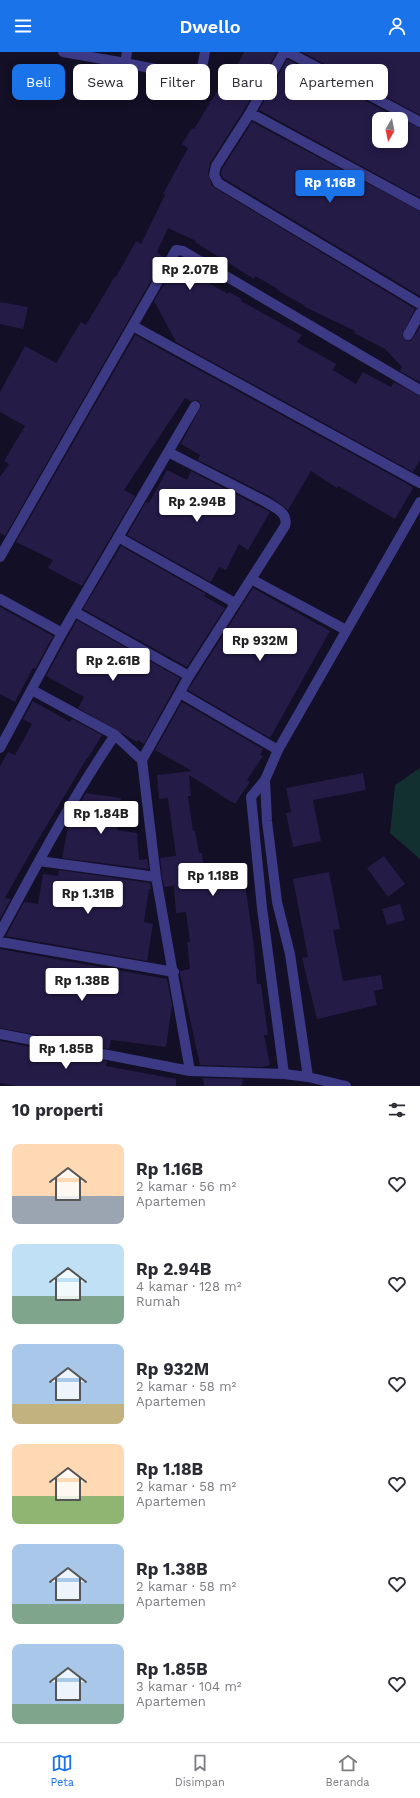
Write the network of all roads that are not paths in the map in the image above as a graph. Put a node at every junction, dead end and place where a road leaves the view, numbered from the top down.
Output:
1 (63, 52) edge
2 (127, 52) edge
3 (205, 52) edge
4 (284, 52) edge
5 (288, 52) edge
6 (125, 63) junction
7 (250, 113) junction
8 (420, 122) edge
9 (420, 206) edge
10 (420, 304) edge
11 (420, 313) edge
12 (133, 326) junction
13 (408, 335) dead end
14 (420, 390) edge
15 (195, 406) dead end
16 (168, 452) junction
17 (420, 483) edge
18 (420, 502) edge
19 (118, 537) junction
20 (0, 557) edge
21 (251, 579) junction
22 (0, 599) edge
23 (235, 603) junction
24 (75, 612) junction
25 (346, 630) junction
26 (62, 633) junction
27 (190, 676) junction
28 (32, 690) junction
29 (180, 693) junction
30 (115, 736) junction
31 (0, 748) edge
32 (278, 750) junction
33 (142, 760) junction
34 (265, 780) junction
35 (39, 861) junction
36 (156, 878) junction
37 (277, 902) junction
38 (262, 908) junction
39 (0, 933) edge
40 (0, 942) edge
41 (174, 972) junction
42 (0, 1034) edge
43 (190, 1071) junction
44 (284, 1074) junction
45 (308, 1076) junction
46 (346, 1086) edge

1 - 6 street
2 - 6 street
3 - 6 street
4 - 7 street
5 - 8 street
7 - 9 street
7 - 10 street
11 - 13 street
12 - 14 street
12 - 17 street
12 - 20 street
15 - 16 street
16 - 19 street
16 - 21 street
18 - 25 street
19 - 23 street
19 - 24 street
21 - 23 street
21 - 25 street
22 - 26 street
23 - 27 street
24 - 26 street
24 - 27 street
25 - 32 street
26 - 28 street
27 - 29 street
28 - 30 street
28 - 31 street
29 - 32 street
29 - 33 street
30 - 33 street
30 - 35 street
32 - 34 street
33 - 36 street
34 - 37 street
34 - 38 street
35 - 36 street
35 - 39 street
36 - 41 street
37 - 38 street
37 - 45 street
38 - 44 street
40 - 41 street
41 - 43 street
42 - 43 street
43 - 44 street
44 - 45 street
45 - 46 street

